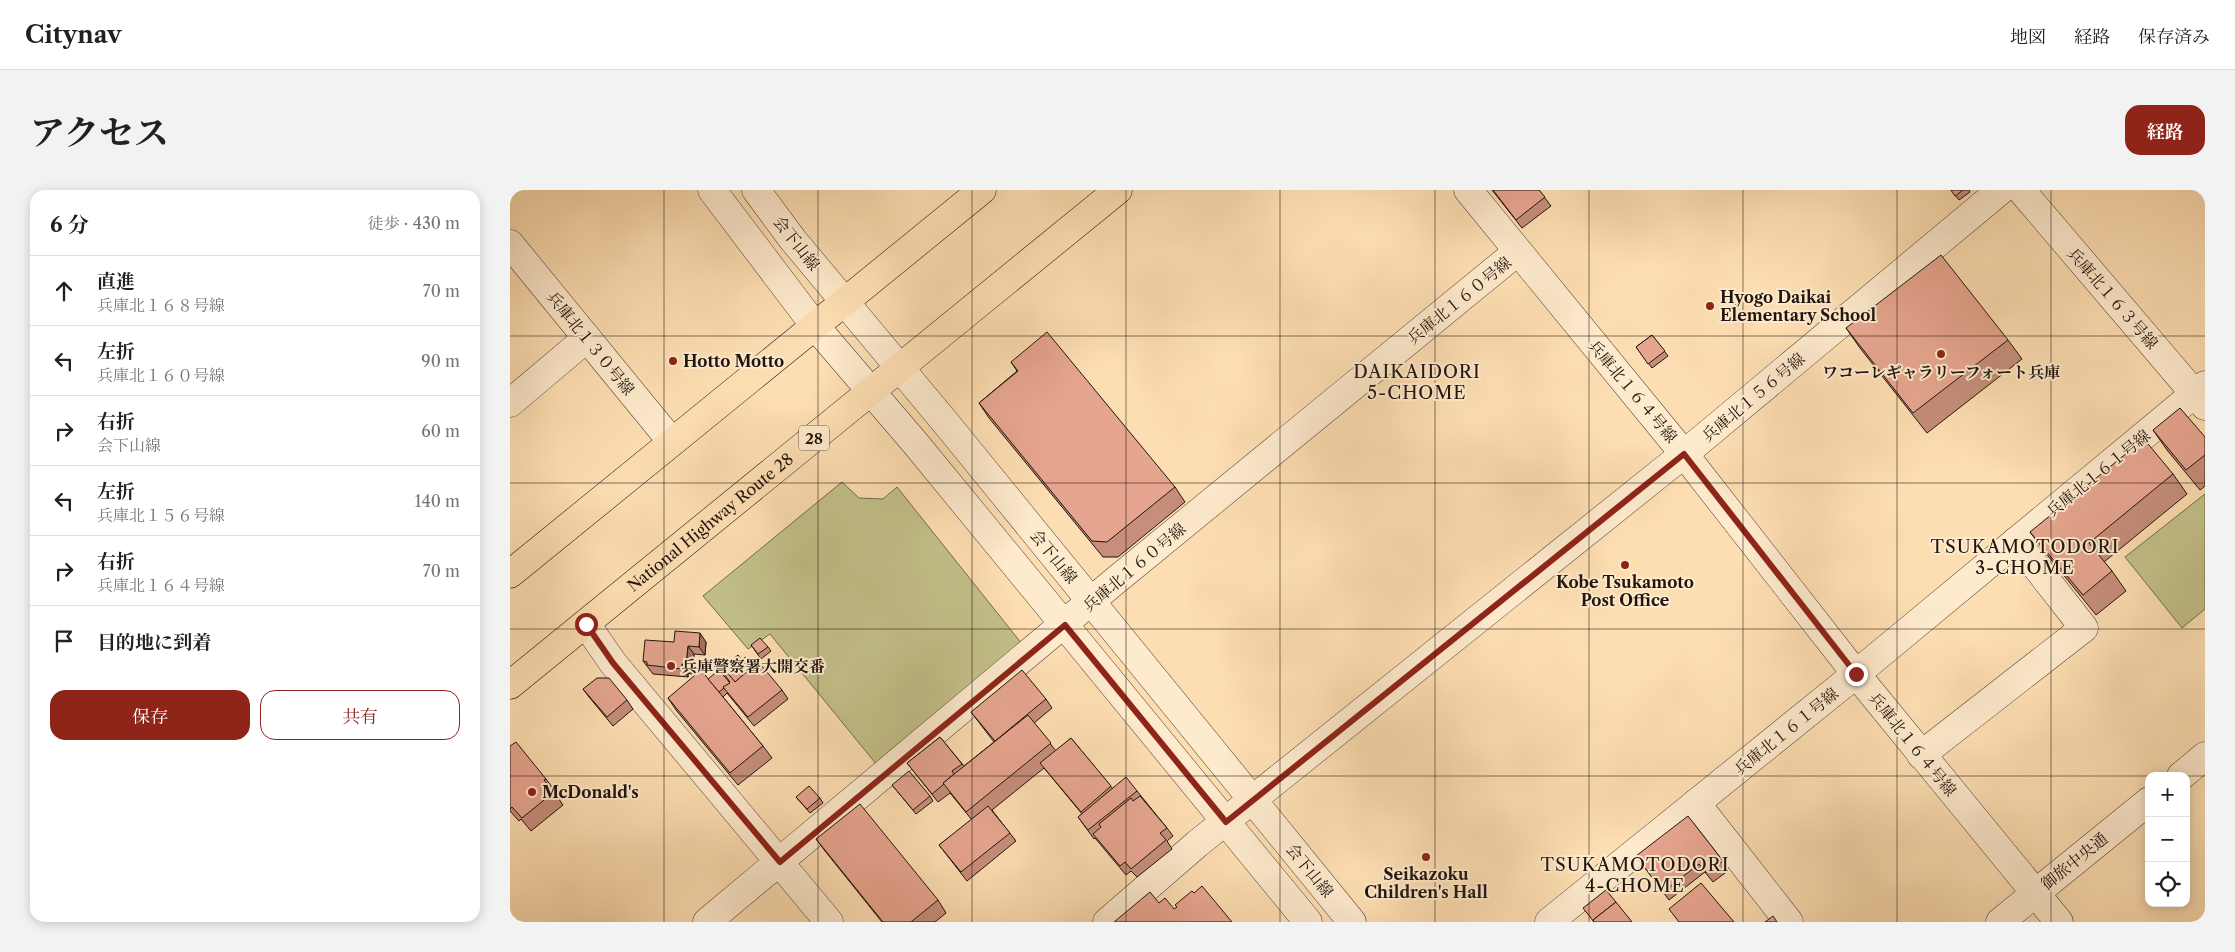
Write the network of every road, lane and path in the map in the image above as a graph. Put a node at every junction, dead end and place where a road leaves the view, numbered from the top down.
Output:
1 (712, 190) edge
2 (756, 190) edge
3 (982, 190) edge
4 (1118, 190) edge
5 (1468, 190) edge
6 (2002, 190) edge
7 (2020, 190) edge
8 (510, 244) edge
9 (1518, 252) junction
10 (845, 302) junction
11 (815, 326) junction
12 (587, 338) junction
13 (900, 368) junction
14 (870, 392) junction
15 (2202, 395) edge
16 (510, 403) edge
17 (672, 442) junction
18 (1684, 454) junction
19 (2016, 540) junction
20 (510, 574) edge
21 (1092, 602) junction
22 (586, 624) junction
23 (1065, 625) junction
24 (1856, 674) junction
25 (510, 686) edge
26 (1921, 755) junction
27 (2205, 756) edge
28 (2186, 772) edge
29 (1254, 800) junction
30 (1696, 803) junction
31 (2145, 805) edge
32 (1226, 822) junction
33 (780, 862) junction
34 (2035, 892) junction
35 (707, 922) edge
36 (829, 922) edge
37 (1107, 922) edge
38 (1308, 922) edge
39 (1352, 922) edge
40 (1549, 922) edge
41 (1789, 922) edge
42 (2000, 922) edge
43 (2059, 922) edge

1 - 11 street
2 - 10 street, 会下山線
3 - 10 highway
4 - 13 highway, National Highway Route 28 / 28
5 - 9 street, 兵庫北１６４号線
6 - 18 street, 兵庫北１５６号線
7 - 15 street, 兵庫北１６３号線
8 - 12 street, 兵庫北１３０号線
9 - 18 street, 兵庫北１６４号線
9 - 21 street, 兵庫北１６０号線
10 - 11 highway
10 - 13 street, 会下山線
11 - 14 street
11 - 17 highway
12 - 16 street
12 - 17 street, 兵庫北１３０号線
13 - 14 highway, National Highway Route 28 / 28
13 - 21 street, 会下山線
14 - 22 highway, National Highway Route 28 / 28
14 - 23 street
15 - 19 street, 兵庫北１６１号線
17 - 20 highway
18 - 24 street, 兵庫北１６４号線
18 - 29 street, 兵庫北１５６号線
19 - 24 street, 兵庫北１６１号線
19 - 26 street
21 - 23 street, 兵庫北１６０号線
21 - 29 street, 会下山線
22 - 25 highway, National Highway Route 28 / 28
22 - 33 street
23 - 32 street
23 - 33 street, 兵庫北１６０号線
24 - 26 street, 兵庫北１６４号線
24 - 30 street, 兵庫北１６１号線
26 - 34 street, 兵庫北１６４号線
27 - 28 street
29 - 32 street, 兵庫北１５６号線
29 - 39 street, 会下山線
30 - 40 street, 兵庫北１６１号線
30 - 41 street
31 - 34 street, 御旅中央通
32 - 37 street, 兵庫北１５６号線
32 - 38 street
33 - 35 street, 兵庫北１６０号線
33 - 36 street
34 - 42 street, 御旅中央通
34 - 43 street, 兵庫北１６４号線

